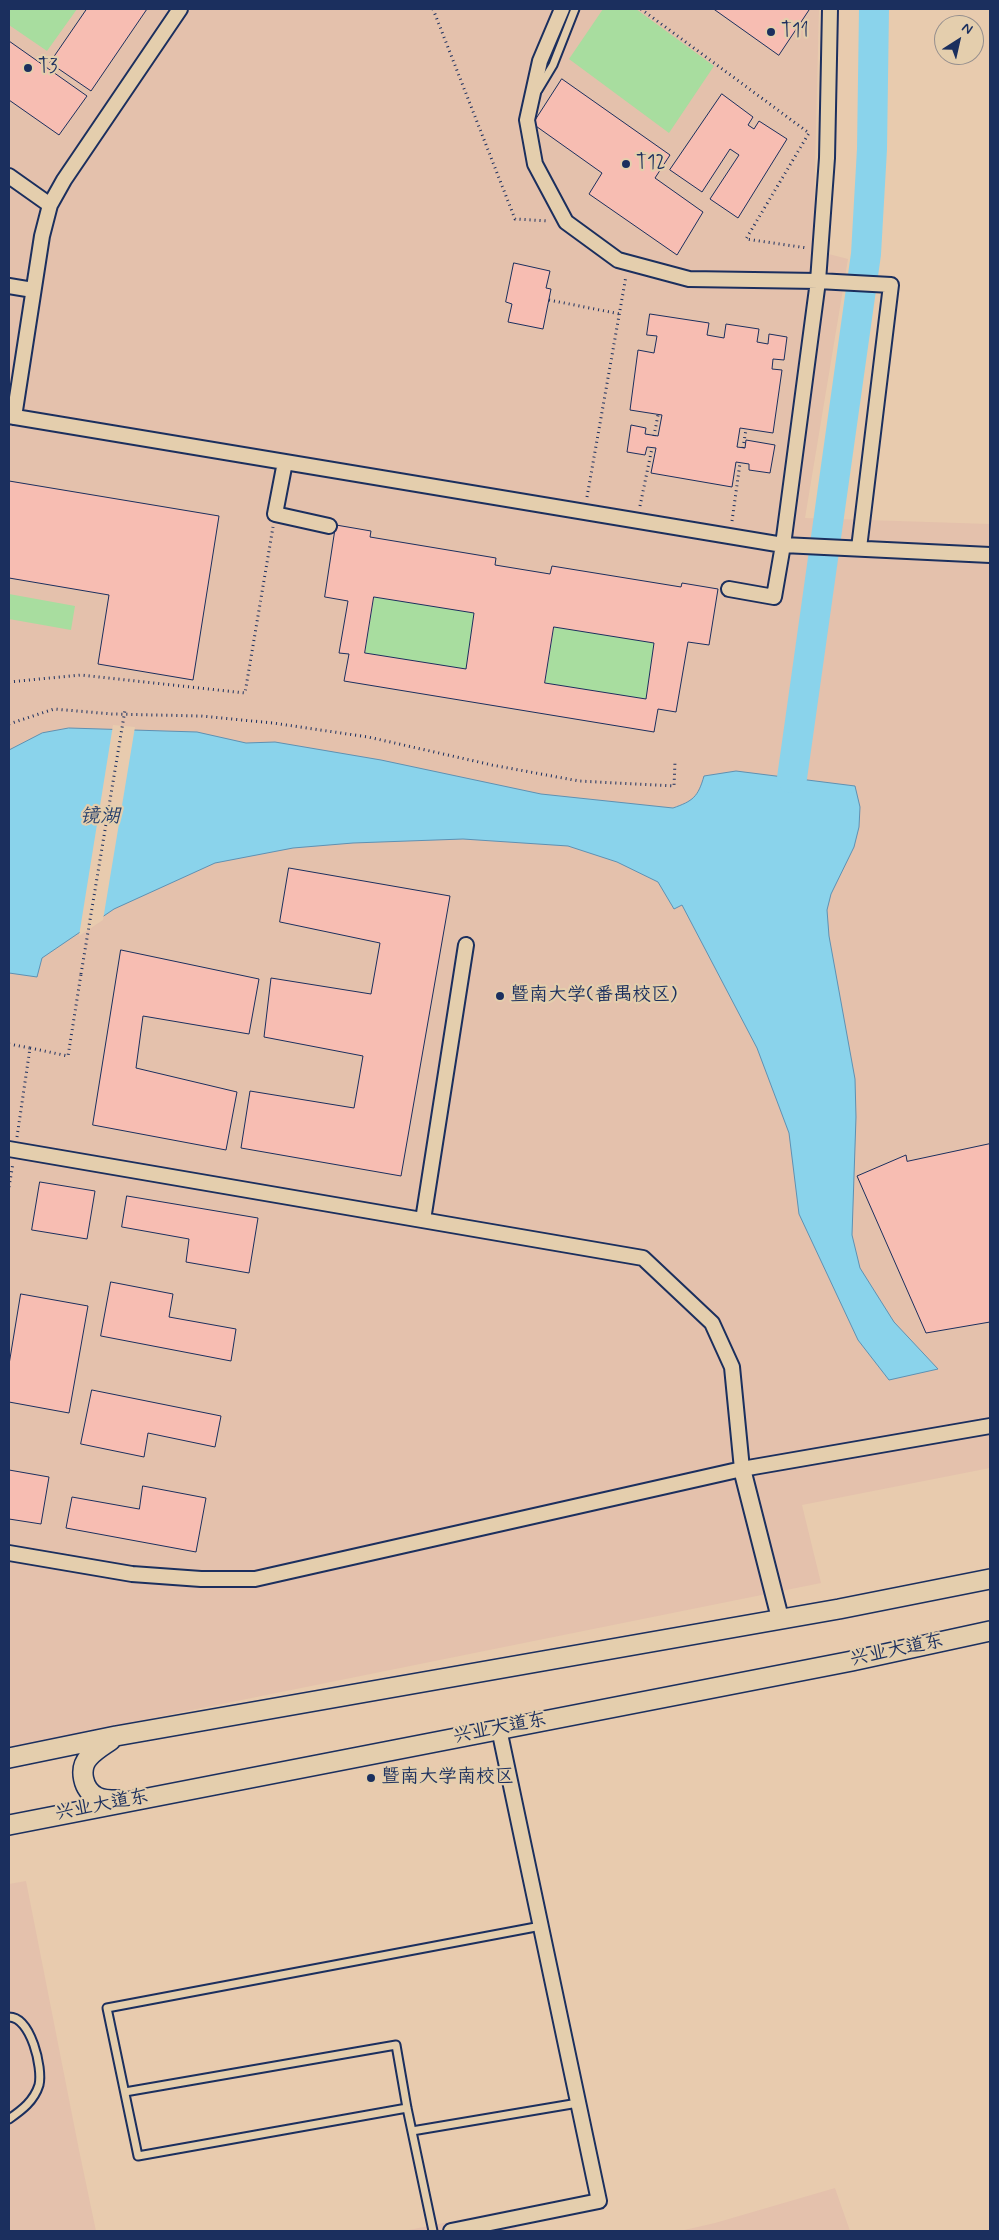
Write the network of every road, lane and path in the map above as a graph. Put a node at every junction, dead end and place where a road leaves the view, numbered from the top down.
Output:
1 (180, 9) edge
2 (433, 9) edge
3 (562, 9) edge
4 (575, 9) edge
5 (641, 9) edge
6 (830, 9) edge
7 (531, 102) junction
8 (9, 176) edge
9 (50, 206) junction
10 (566, 222) junction
11 (821, 250) junction
12 (629, 263) junction
13 (818, 281) junction
14 (9, 286) edge
15 (33, 290) junction
16 (549, 300) dead end
17 (620, 314) junction
18 (658, 415) dead end
19 (11, 417) edge
20 (746, 429) dead end
21 (654, 436) dead end
22 (652, 448) dead end
23 (743, 448) dead end
24 (285, 462) junction
25 (740, 463) dead end
26 (587, 497) dead end
27 (640, 506) dead end
28 (275, 514) junction
29 (732, 521) dead end
30 (329, 526) dead end
31 (783, 544) junction
32 (859, 548) junction
33 (990, 555) edge
34 (729, 590) dead end
35 (9, 682) edge
36 (125, 710) dead end
37 (9, 724) edge
38 (675, 762) dead end
39 (466, 945) dead end
40 (9, 1044) edge
41 (30, 1048) junction
42 (12, 1149) edge
43 (9, 1187) edge
44 (423, 1220) junction
45 (990, 1426) edge
46 (742, 1469) junction
47 (9, 1553) edge
48 (990, 1579) edge
49 (780, 1618) junction
50 (990, 1631) edge
51 (499, 1729) junction
52 (116, 1736) junction
53 (9, 1758) edge
54 (128, 1801) junction
55 (9, 1825) edge
56 (540, 1926) junction
57 (9, 2017) edge
58 (125, 2092) junction
59 (578, 2103) junction
60 (407, 2108) junction
61 (9, 2119) edge
62 (412, 2131) junction
63 (433, 2231) edge
64 (450, 2231) edge

1 - 9 street
2 - 10 path
3 - 7 street
4 - 7 lane
5 - 11 path
6 - 11 street
7 - 10 street
8 - 9 street
9 - 15 street
10 - 12 street
11 - 13 street
12 - 13 street
12 - 17 path
13 - 31 street
13 - 32 street
14 - 15 street
15 - 19 street
16 - 17 path
17 - 26 path
18 - 21 path
19 - 24 street
20 - 23 path
22 - 27 path
24 - 28 street
24 - 31 street
25 - 29 path
28 - 30 street
28 - 35 path
31 - 32 street
31 - 34 street
32 - 33 street
36 - 41 path, bridge
37 - 38 path
39 - 44 street
40 - 41 path
41 - 42 path
42 - 43 path
42 - 44 street
44 - 46 street
45 - 46 street
46 - 47 street
46 - 49 street
48 - 49 main road
49 - 52 main road
50 - 51 main road, 兴业大道东
51 - 54 main road, 兴业大道东
51 - 56 street
52 - 53 main road
52 - 54 main road
54 - 55 main road, 兴业大道东
56 - 58 lane
56 - 59 street
57 - 61 lane
58 - 60 lane
58 - 60 lane
59 - 62 lane
59 - 64 street
60 - 62 lane
62 - 63 lane

